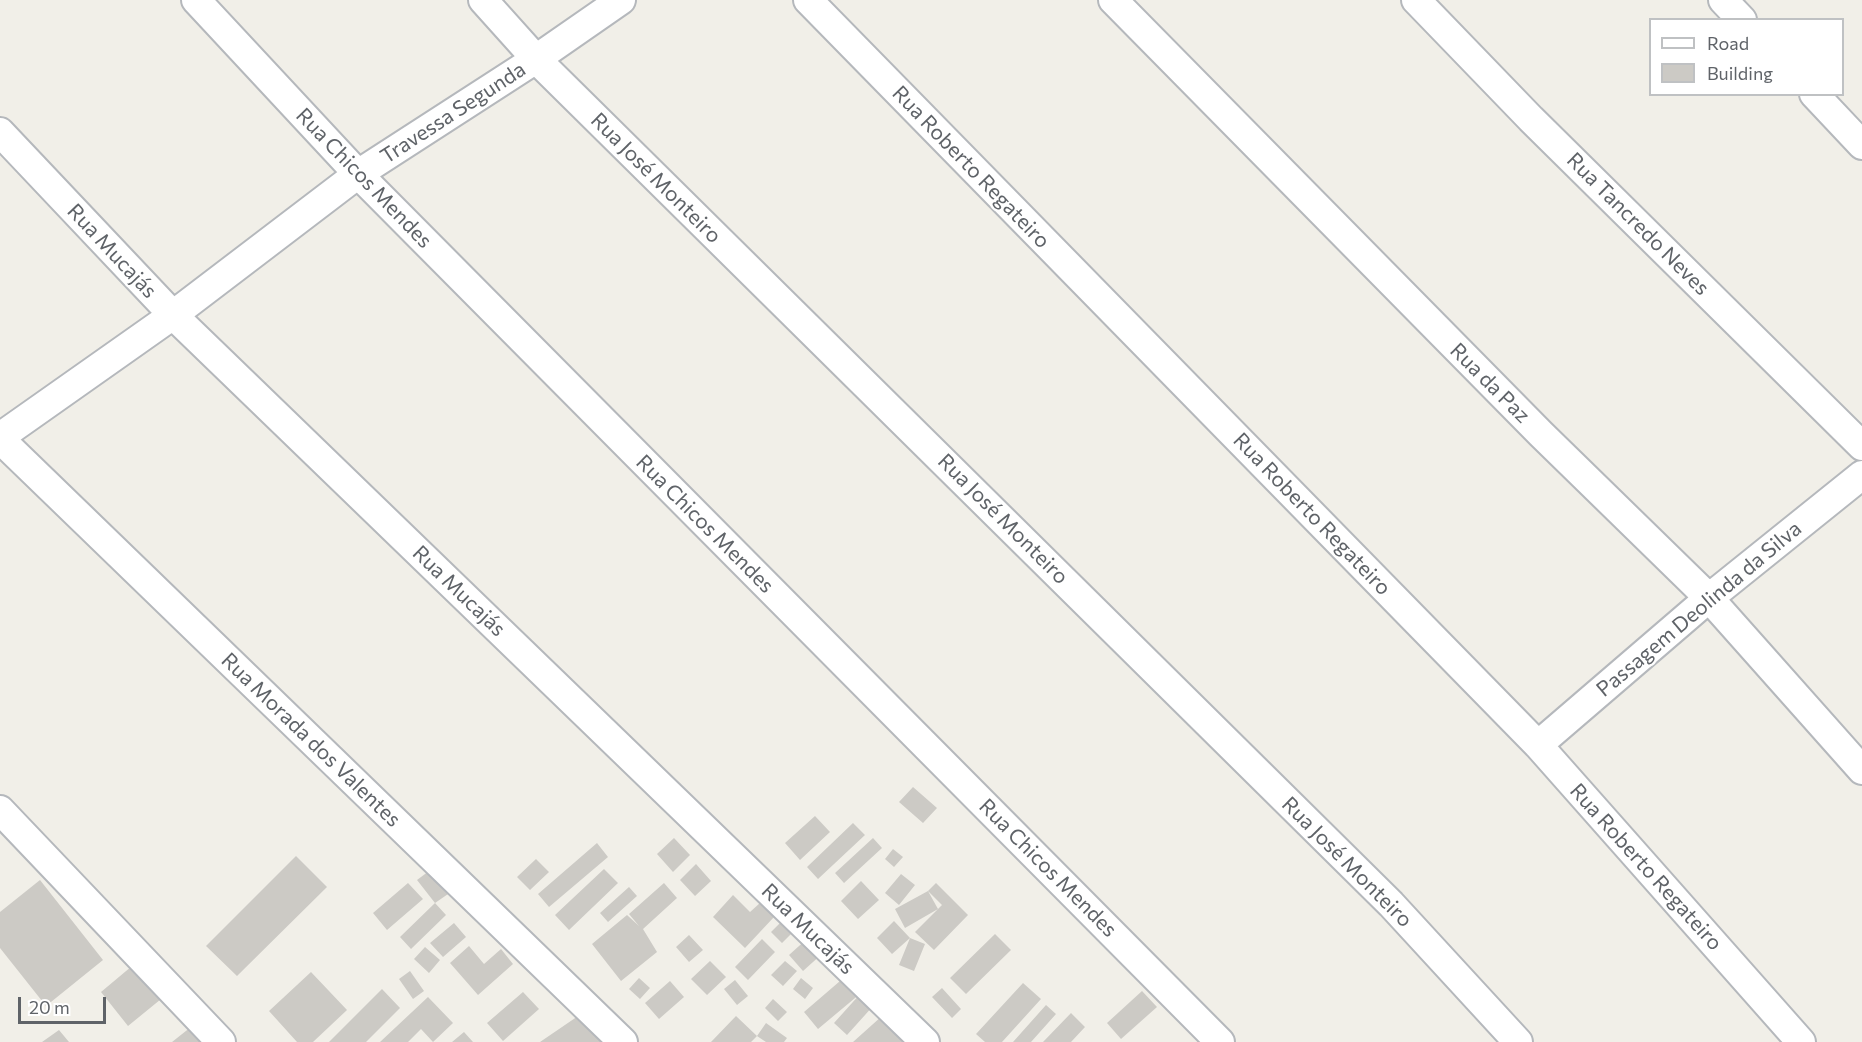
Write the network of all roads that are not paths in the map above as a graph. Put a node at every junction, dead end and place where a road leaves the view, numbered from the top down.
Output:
1 (196, 0) edge
2 (483, 0) edge
3 (621, 0) edge
4 (808, 0) edge
5 (1113, 0) edge
6 (1416, 0) edge
7 (1723, 0) edge
8 (1740, 18) edge
9 (536, 59) junction
10 (1816, 96) edge
11 (0, 132) edge
12 (1862, 145) edge
13 (358, 174) junction
14 (173, 315) junction
15 (0, 438) edge
16 (1862, 446) edge
17 (1862, 475) edge
18 (1709, 598) junction
19 (1538, 745) junction
20 (1862, 770) edge
21 (0, 810) edge
22 (221, 1042) edge
23 (622, 1042) edge
24 (925, 1042) edge
25 (1220, 1042) edge
26 (1518, 1042) edge
27 (1801, 1042) edge

1 - 13 street, Rua Chicos Mendes
2 - 9 street, Rua José Monteiro
3 - 9 street, Travessa Segunda
4 - 19 street, Rua Roberto Regateiro
5 - 18 street, Rua da Paz
6 - 16 street, Rua Tancredo Neves
7 - 8 street
9 - 13 street, Travessa Segunda
9 - 26 street, Rua José Monteiro
10 - 12 street
11 - 14 street, Rua Mucajás
13 - 14 street, Travessa Segunda
13 - 25 street, Rua Chicos Mendes
14 - 15 street, Travessa Segunda
14 - 24 street, Rua Mucajás
15 - 23 street, Rua Morada dos Valentes
17 - 18 street, Passagem Deolinda da Silva
18 - 19 street, Passagem Deolinda da Silva
18 - 20 street, Rua da Paz
19 - 27 street, Rua Roberto Regateiro
21 - 22 street

